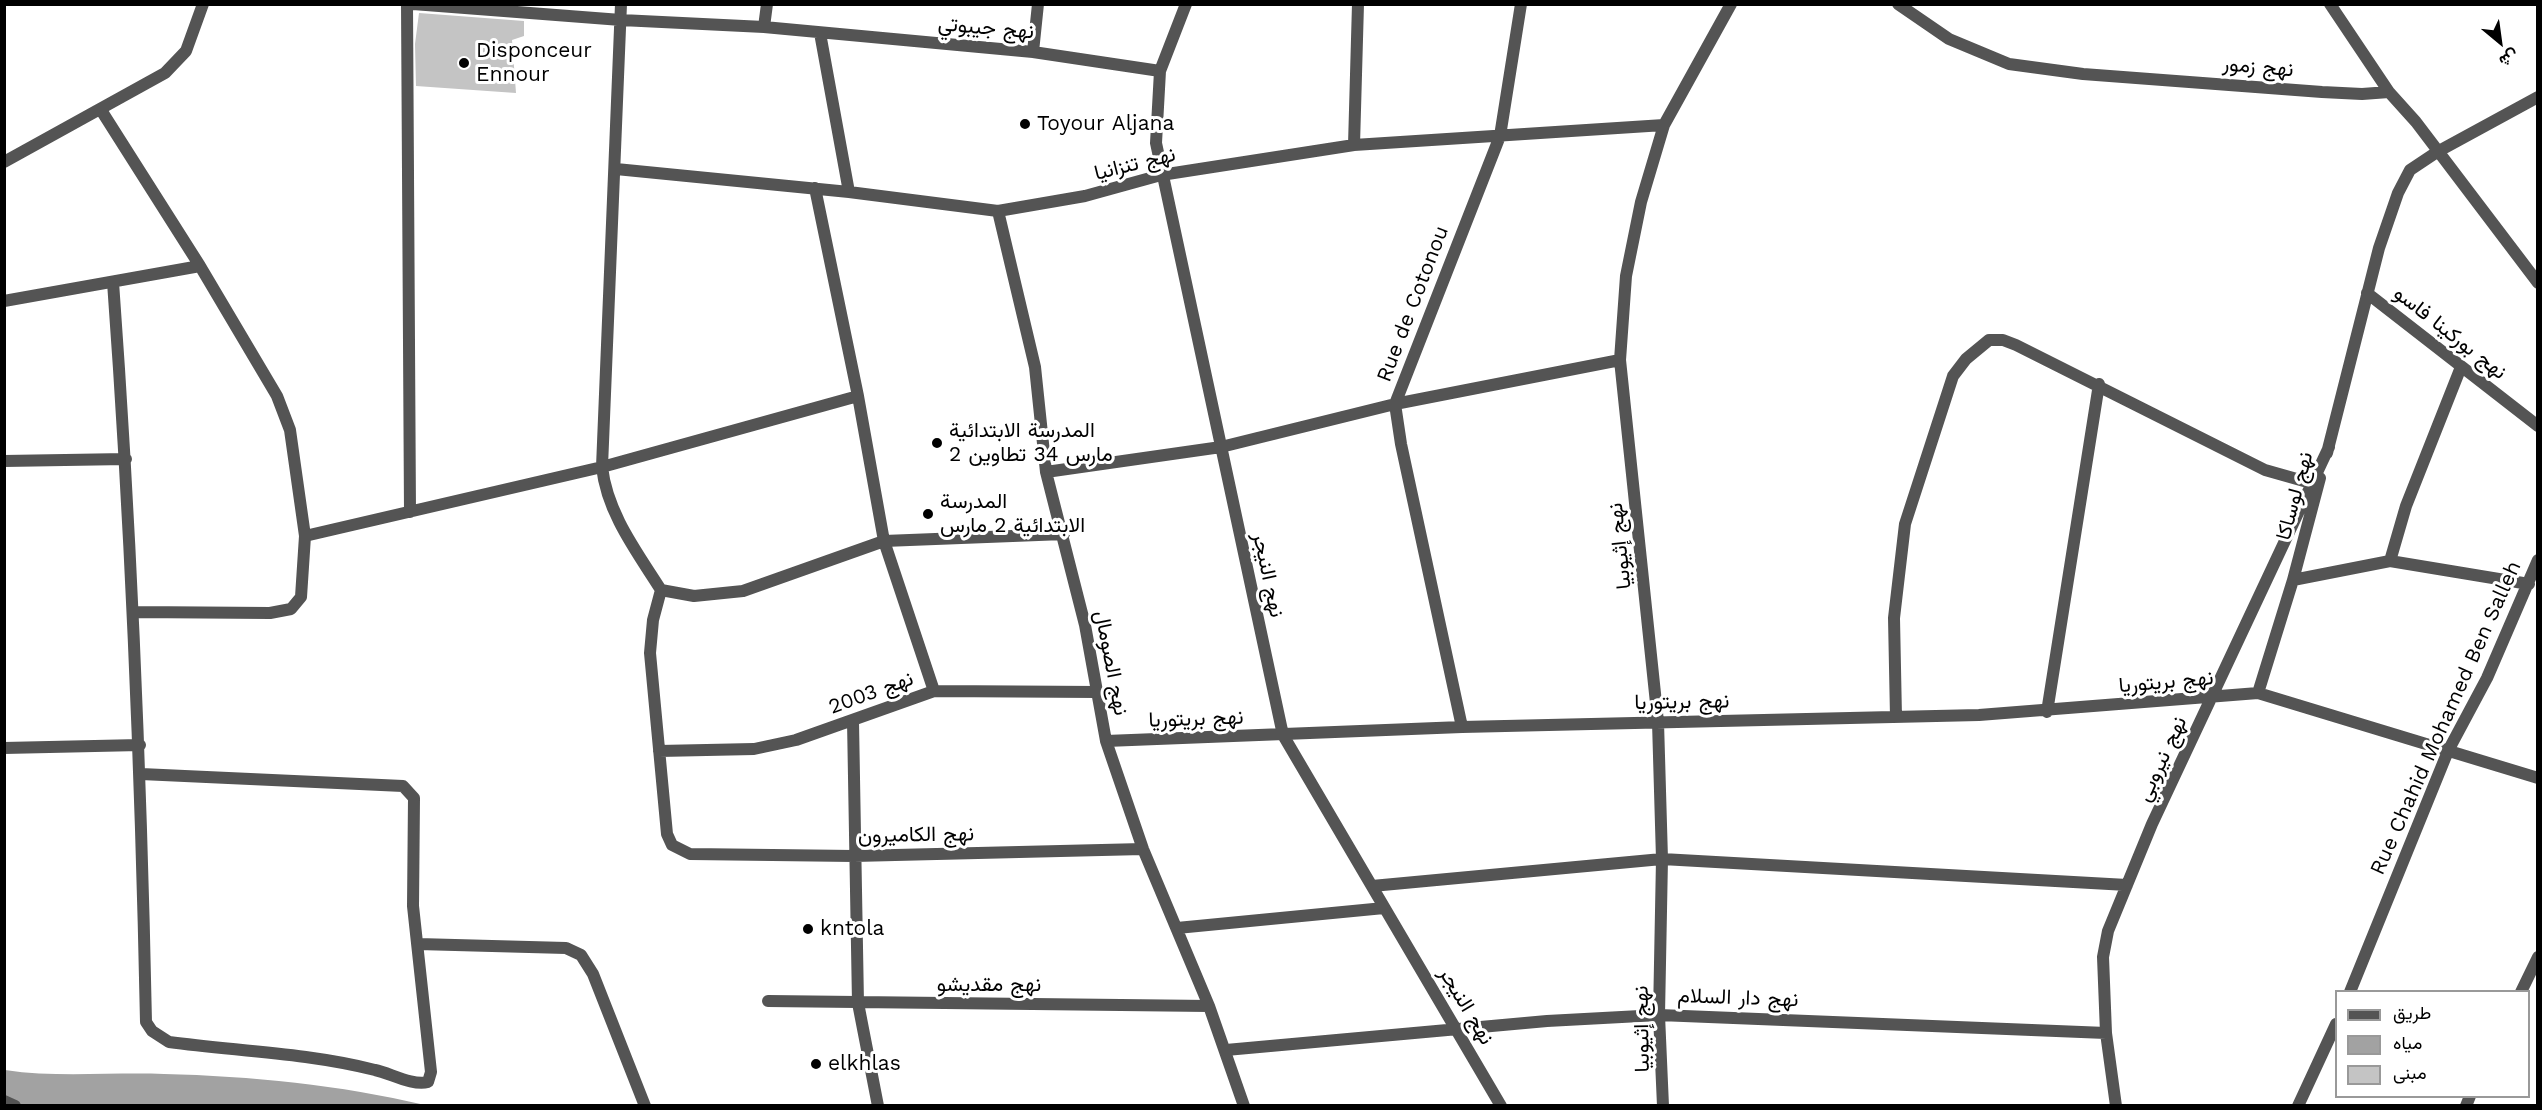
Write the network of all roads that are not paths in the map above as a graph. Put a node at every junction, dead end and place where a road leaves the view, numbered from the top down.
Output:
1 (203, 4) edge
2 (407, 4) edge
3 (412, 4) edge
4 (621, 4) edge
5 (767, 4) edge
6 (1038, 4) edge
7 (1186, 4) edge
8 (1358, 4) edge
9 (1521, 4) edge
10 (1731, 4) edge
11 (1898, 4) edge
12 (2330, 4) edge
13 (621, 20) junction
14 (764, 27) junction
15 (820, 33) junction
16 (1033, 52) junction
17 (1160, 71) junction
18 (2390, 92) junction
19 (2538, 97) edge
20 (100, 110) junction
21 (1664, 125) junction
22 (1500, 136) junction
23 (1354, 145) junction
24 (2437, 152) junction
25 (4, 162) edge
26 (616, 169) junction
27 (1161, 175) junction
28 (815, 188) junction
29 (849, 192) junction
30 (998, 211) junction
31 (200, 266) junction
32 (113, 282) junction
33 (2537, 282) edge
34 (2367, 293) junction
35 (4, 301) edge
36 (1620, 360) junction
37 (2461, 368) junction
38 (2099, 384) junction
39 (858, 396) junction
40 (1395, 404) junction
41 (2538, 426) edge
42 (1221, 447) junction
43 (126, 459) junction
44 (4, 461) edge
45 (602, 467) junction
46 (1046, 472) junction
47 (2314, 484) junction
48 (410, 512) junction
49 (1064, 534) junction
50 (305, 536) junction
51 (884, 541) junction
52 (2538, 560) edge
53 (2390, 561) junction
54 (2293, 580) junction
55 (2529, 584) junction
56 (661, 590) junction
57 (134, 612) junction
58 (934, 691) junction
59 (1097, 692) junction
60 (2258, 693) junction
61 (2212, 697) junction
62 (2047, 712) junction
63 (1896, 717) junction
64 (853, 721) junction
65 (1658, 722) junction
66 (1462, 727) junction
67 (1283, 735) junction
68 (1106, 741) junction
69 (140, 745) junction
70 (4, 748) edge
71 (659, 751) junction
72 (2448, 751) junction
73 (141, 774) junction
74 (2538, 778) edge
75 (1143, 849) junction
76 (854, 856) junction
77 (1662, 860) junction
78 (1372, 885) junction
79 (2127, 885) junction
80 (1384, 908) junction
81 (1177, 928) junction
82 (418, 944) junction
83 (2538, 957) edge
84 (2351, 990) edge
85 (2522, 990) edge
86 (768, 1001) dead end
87 (858, 1003) junction
88 (1209, 1006) junction
89 (1659, 1015) junction
90 (2335, 1027) edge
91 (1458, 1030) junction
92 (2106, 1033) junction
93 (1226, 1050) junction
94 (4, 1101) edge
95 (15, 1106) edge
96 (645, 1106) edge
97 (878, 1106) edge
98 (1244, 1106) edge
99 (1501, 1106) edge
100 (1664, 1106) edge
101 (2116, 1106) edge
102 (2298, 1106) edge

1 - 20 street
2 - 48 street
3 - 13 street, نهج جيبوتي
4 - 13 street
5 - 14 street
6 - 16 street
7 - 17 street, نهج النيجر
8 - 23 street
9 - 22 street, Rue de Cotonou
10 - 21 street, نهج إثيوبيا
11 - 18 street, نهج زمور
12 - 18 street
13 - 14 street, نهج جيبوتي
13 - 26 street
14 - 15 street, نهج جيبوتي
15 - 16 street, نهج جيبوتي
15 - 29 street
16 - 17 street, نهج جيبوتي
17 - 27 street, نهج النيجر
18 - 24 street
19 - 24 street, نهج لوساكا
20 - 25 street
20 - 31 street
21 - 22 street, نهج تنزانيا
21 - 36 street, نهج إثيوبيا
22 - 23 street, نهج تنزانيا
22 - 40 street, Rue de Cotonou
23 - 27 street, نهج تنزانيا
24 - 33 street
24 - 34 street, نهج لوساكا
26 - 28 street, نهج تنزانيا
26 - 45 street
27 - 30 street, نهج تنزانيا
27 - 42 street, نهج النيجر
28 - 29 street, نهج تنزانيا
28 - 39 street
29 - 30 street, نهج تنزانيا
30 - 46 street, نهج الصومال
31 - 32 street
31 - 50 street
32 - 35 street
32 - 43 street
34 - 37 street, نهج بوركينا فاسو
34 - 47 street, نهج لوساكا
36 - 40 street
36 - 65 street, نهج إثيوبيا
37 - 41 street, نهج بوركينا فاسو
37 - 53 street
38 - 47 street
38 - 62 street
38 - 63 street
39 - 45 street
39 - 51 street
40 - 42 street
40 - 66 street, Rue de Cotonou
42 - 46 street
42 - 67 street, نهج النيجر
43 - 44 street
43 - 57 street
45 - 48 street
45 - 56 street
46 - 49 street, نهج الصومال
47 - 54 street, نهج لوساكا
47 - 61 street, نهج نيروبي
48 - 50 street
49 - 51 street
49 - 59 street, نهج الصومال
50 - 57 street
51 - 56 street
51 - 58 street
52 - 55 street, Rue Chahid Mohamed Ben Salleh
53 - 54 street
53 - 55 street
54 - 60 street, نهج لوساكا
55 - 72 street, Rue Chahid Mohamed Ben Salleh
56 - 71 street
57 - 69 street
58 - 59 street, نهج 2003
58 - 64 street, نهج 2003
59 - 68 street, نهج الصومال
60 - 61 street, نهج بريتوريا
60 - 72 street
61 - 62 street, نهج بريتوريا
61 - 79 street, نهج نيروبي
62 - 63 street, نهج بريتوريا
63 - 65 street, نهج بريتوريا
64 - 71 street, نهج 2003
64 - 76 street
65 - 66 street, نهج بريتوريا
65 - 77 street, نهج إثيوبيا
66 - 67 street, نهج بريتوريا
67 - 68 street, نهج بريتوريا
67 - 78 street, نهج النيجر
68 - 75 street, نهج الصومال
69 - 70 street
69 - 73 street
71 - 76 street, نهج الكاميرون
72 - 74 street
72 - 84 street, Rue Chahid Mohamed Ben Salleh
73 - 82 street
73 - 82 street
75 - 76 street, نهج الكاميرون
75 - 81 street, نهج الصومال
76 - 87 street
77 - 78 street
77 - 79 street
77 - 89 street, نهج إثيوبيا
78 - 80 street, نهج النيجر
79 - 92 street, نهج نيروبي
80 - 81 street
80 - 91 street, نهج النيجر
81 - 88 street, نهج الصومال
82 - 96 street
83 - 85 street
86 - 87 street, نهج مقديشو
87 - 88 street, نهج مقديشو
87 - 97 street
88 - 93 street, نهج الصومال
89 - 91 street, نهج دار السلام
89 - 92 street, نهج دار السلام
89 - 100 street, نهج إثيوبيا
90 - 102 street
91 - 93 street, نهج دار السلام
91 - 99 street, نهج النيجر
92 - 101 street, نهج نيروبي
93 - 98 street, نهج الصومال
94 - 95 street

